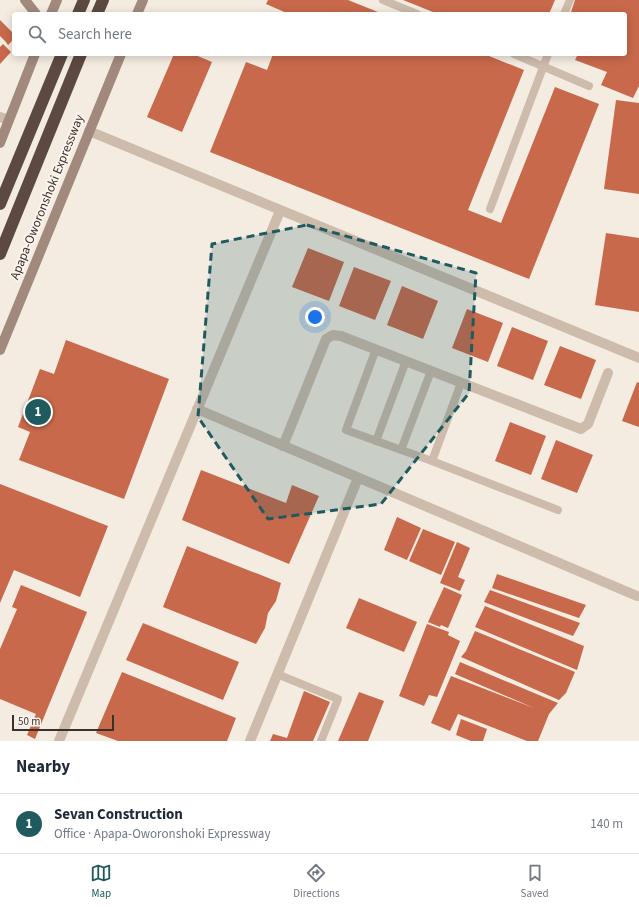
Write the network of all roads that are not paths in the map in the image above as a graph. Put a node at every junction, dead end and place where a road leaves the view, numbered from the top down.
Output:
1 (25, 0) edge
2 (57, 0) edge
3 (84, 0) edge
4 (103, 0) edge
5 (143, 0) edge
6 (383, 0) edge
7 (570, 0) edge
8 (34, 12) edge
9 (52, 12) edge
10 (79, 12) edge
11 (98, 12) edge
12 (138, 12) edge
13 (412, 12) edge
14 (565, 12) edge
15 (34, 56) edge
16 (61, 56) edge
17 (80, 56) edge
18 (120, 56) edge
19 (519, 56) edge
20 (547, 56) edge
21 (543, 66) junction
22 (589, 86) dead end
23 (5, 119) edge
24 (89, 131) junction
25 (0, 143) edge
26 (0, 204) edge
27 (490, 209) dead end
28 (280, 211) junction
29 (0, 254) edge
30 (376, 349) junction
31 (0, 350) edge
32 (639, 358) edge
33 (406, 361) junction
34 (431, 371) junction
35 (608, 373) dead end
36 (461, 382) junction
37 (197, 409) junction
38 (376, 441) junction
39 (283, 446) junction
40 (401, 450) junction
41 (432, 461) junction
42 (358, 478) junction
43 (558, 510) dead end
44 (637, 596) dead end
45 (277, 674) junction
46 (59, 741) edge
47 (250, 741) edge
48 (321, 741) edge

1 - 8 main road
2 - 9 main road
3 - 10 highway
4 - 11 highway
5 - 12 main road
6 - 13 lane
7 - 14 lane
15 - 23 main road
16 - 26 highway
17 - 29 highway, Apapa-Oworonshoki Expressway
18 - 24 main road, Apapa-Oworonshoki Expressway
19 - 21 lane
20 - 21 lane
21 - 22 lane
21 - 27 lane
23 - 25 main road
24 - 28 street
24 - 31 main road, Apapa-Oworonshoki Expressway
28 - 32 street
28 - 37 street
30 - 33 street
30 - 38 lane
30 - 39 street
33 - 34 street
33 - 38 lane
34 - 36 street
34 - 40 lane
35 - 36 street
36 - 41 lane
37 - 39 street
37 - 46 street
38 - 40 lane
39 - 42 street
40 - 41 lane
41 - 43 lane
42 - 44 street
42 - 45 street
45 - 47 street
45 - 48 lane

